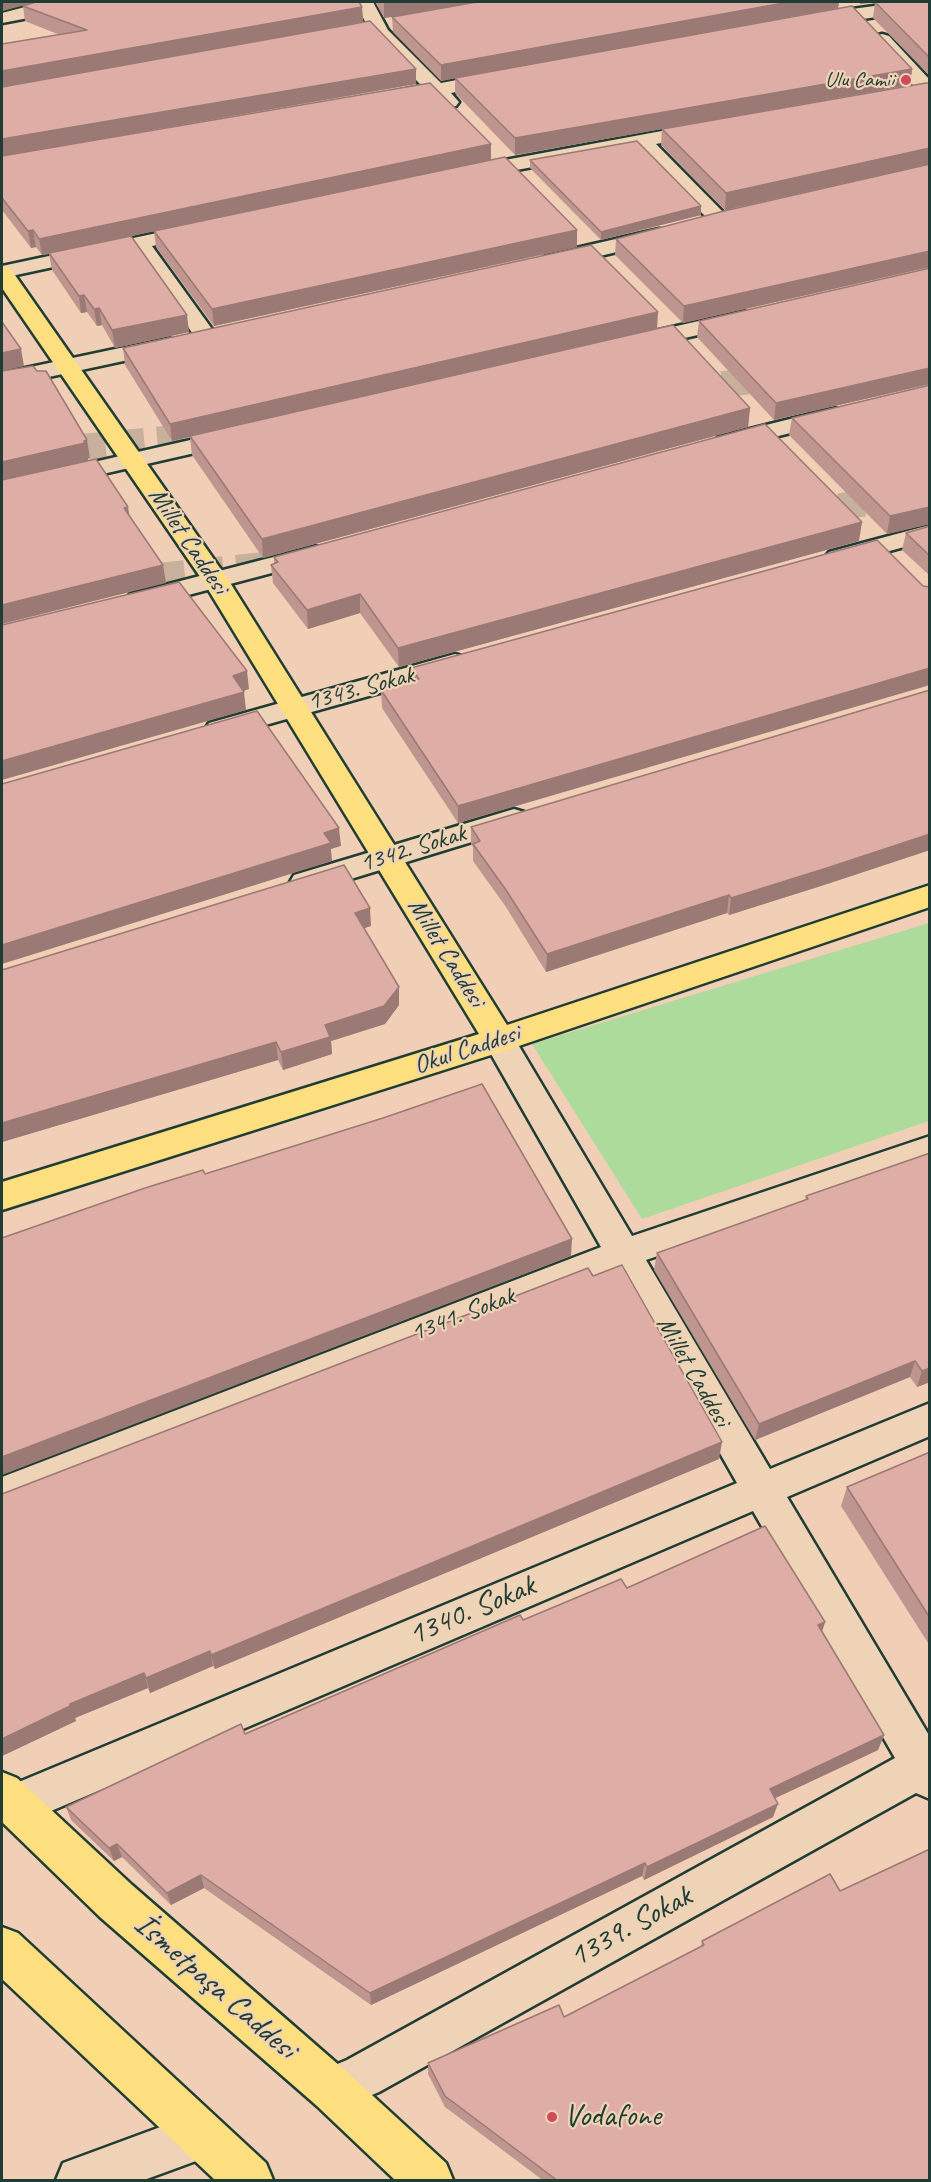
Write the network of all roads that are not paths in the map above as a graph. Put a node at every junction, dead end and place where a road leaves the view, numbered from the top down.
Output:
1 (60, 2) edge
2 (364, 2) edge
3 (930, 3) edge
4 (851, 7) edge
5 (2, 18) edge
6 (400, 21) edge
7 (799, 23) edge
8 (377, 25) junction
9 (353, 29) edge
10 (519, 74) edge
11 (437, 90) junction
12 (929, 90) edge
13 (904, 94) edge
14 (378, 100) edge
15 (461, 114) edge
16 (722, 126) edge
17 (642, 141) junction
18 (494, 147) dead end
19 (510, 164) junction
20 (452, 176) edge
21 (526, 180) edge
22 (742, 214) edge
23 (719, 219) junction
24 (696, 225) edge
25 (220, 226) edge
26 (674, 231) edge
27 (139, 243) junction
28 (589, 244) junction
29 (531, 264) edge
30 (612, 268) edge
31 (2, 272) edge
32 (769, 311) edge
33 (669, 325) junction
34 (229, 331) edge
35 (206, 336) junction
36 (619, 346) edge
37 (695, 352) edge
38 (68, 368) junction
39 (2, 380) edge
40 (860, 408) edge
41 (260, 430) edge
42 (699, 449) edge
43 (133, 460) junction
44 (2, 490) edge
45 (930, 532) edge
46 (343, 546) edge
47 (812, 564) edge
48 (216, 581) junction
49 (114, 606) edge
50 (478, 656) edge
51 (294, 707) junction
52 (193, 737) edge
53 (545, 810) edge
54 (387, 856) junction
55 (285, 888) edge
56 (930, 896) edge
57 (499, 1040) junction
58 (930, 1149) edge
59 (2, 1196) edge
60 (624, 1253) junction
61 (930, 1419) edge
62 (760, 1488) junction
63 (2, 1494) edge
64 (927, 1768) edge
65 (8, 1799) edge
66 (2, 1949) edge
67 (332, 2089) junction
68 (201, 2136) junction
69 (80, 2181) edge
70 (249, 2181) edge
71 (429, 2181) edge

1 - 5 street
2 - 8 street
3 - 4 street
4 - 7 street
4 - 12 street
6 - 8 street
8 - 9 street
8 - 11 street
10 - 11 street
11 - 14 street
11 - 15 street
12 - 13 street
16 - 17 street
17 - 19 street
17 - 23 street
18 - 19 street
19 - 20 street
19 - 21 street
22 - 23 street
23 - 24 street
25 - 27 street
26 - 28 street
27 - 31 street
27 - 35 street
28 - 29 street
28 - 30 street
31 - 38 main road, Millet Caddesi
32 - 33 street
33 - 36 street
33 - 37 street
34 - 35 street
35 - 38 street
38 - 39 street
38 - 43 main road, Millet Caddesi
40 - 42 street
41 - 43 street
43 - 44 street
43 - 48 main road, Millet Caddesi
45 - 47 street
46 - 48 street
48 - 49 street
48 - 51 main road, Millet Caddesi
50 - 51 street, 1343. Sokak
51 - 52 street, 1343. Sokak
51 - 54 main road, Millet Caddesi
53 - 54 street, 1342. Sokak
54 - 55 street, 1342. Sokak
54 - 57 main road, Millet Caddesi
56 - 57 main road, Okul Caddesi
57 - 59 main road, Okul Caddesi
57 - 60 street, Millet Caddesi
58 - 60 street, 1341. Sokak
60 - 62 street, Millet Caddesi
60 - 63 street, 1341. Sokak
61 - 62 street, 1340. Sokak
62 - 64 street, Millet Caddesi
62 - 65 street, 1340. Sokak
64 - 67 street, 1339. Sokak
65 - 67 main road, İsmetpaşa Caddesi
66 - 68 main road
67 - 71 main road, İsmetpaşa Caddesi
68 - 69 street
68 - 70 main road

